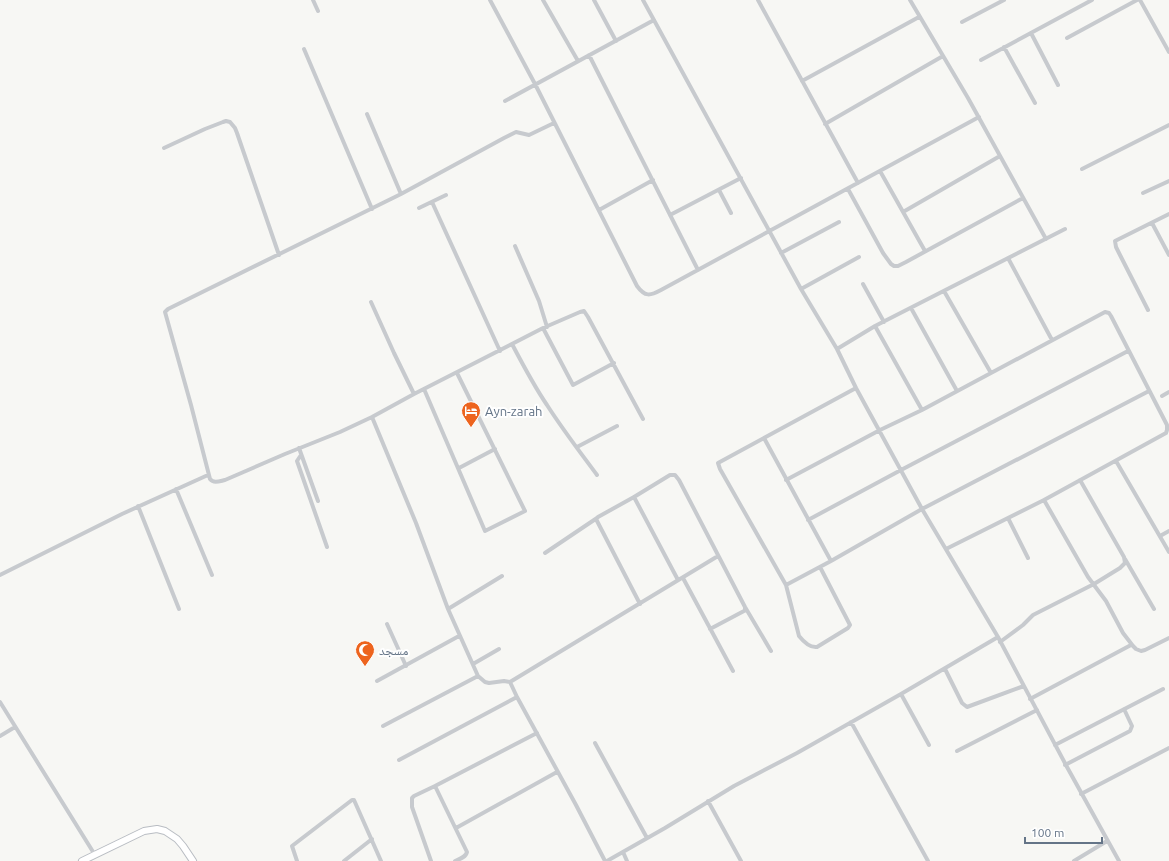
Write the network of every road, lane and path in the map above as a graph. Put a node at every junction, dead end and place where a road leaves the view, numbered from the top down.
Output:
1 (313, 0) edge
2 (490, 0) edge
3 (543, 0) edge
4 (594, 0) edge
5 (643, 0) edge
6 (758, 0) edge
7 (910, 0) edge
8 (1004, 0) edge
9 (1092, 0) edge
10 (1139, 0) edge
11 (318, 11) dead end
12 (919, 17) junction
13 (654, 20) junction
14 (962, 22) dead end
15 (1030, 33) junction
16 (1066, 38) dead end
17 (616, 41) junction
18 (1004, 47) junction
19 (304, 49) dead end
20 (1169, 52) edge
21 (589, 55) junction
22 (943, 56) junction
23 (981, 60) dead end
24 (578, 61) junction
25 (802, 81) junction
26 (535, 84) junction
27 (1058, 85) dead end
28 (505, 100) dead end
29 (1035, 103) dead end
30 (367, 114) dead end
31 (979, 117) junction
32 (554, 122) junction
33 (825, 124) junction
34 (1169, 125) edge
35 (164, 148) dead end
36 (1000, 156) junction
37 (1082, 169) dead end
38 (880, 171) junction
39 (741, 178) junction
40 (653, 180) junction
41 (1169, 181) edge
42 (858, 183) junction
43 (848, 189) junction
44 (719, 190) junction
45 (1143, 193) dead end
46 (401, 194) junction
47 (446, 195) dead end
48 (1023, 198) junction
49 (432, 202) junction
50 (419, 208) dead end
51 (372, 209) junction
52 (599, 210) junction
53 (903, 212) junction
54 (731, 213) dead end
55 (1169, 214) edge
56 (670, 215) junction
57 (839, 222) dead end
58 (1152, 222) junction
59 (1065, 229) dead end
60 (770, 231) junction
61 (1046, 239) junction
62 (515, 246) dead end
63 (925, 251) junction
64 (781, 253) junction
65 (279, 255) junction
66 (1169, 255) edge
67 (858, 257) dead end
68 (1008, 258) junction
69 (698, 270) junction
70 (863, 284) dead end
71 (801, 289) junction
72 (944, 291) junction
73 (371, 302) dead end
74 (911, 308) junction
75 (1148, 310) dead end
76 (884, 322) junction
77 (875, 326) junction
78 (545, 327) junction
79 (1052, 340) junction
80 (512, 344) junction
81 (837, 349) junction
82 (500, 351) junction
83 (1128, 351) junction
84 (614, 363) junction
85 (457, 372) junction
86 (991, 373) junction
87 (856, 388) junction
88 (424, 389) junction
89 (957, 391) junction
90 (1149, 391) junction
91 (1169, 392) edge
92 (414, 394) junction
93 (1162, 396) dead end
94 (922, 410) junction
95 (372, 417) junction
96 (643, 419) dead end
97 (617, 426) dead end
98 (880, 430) junction
99 (764, 438) junction
100 (576, 447) junction
101 (299, 448) junction
102 (495, 449) junction
103 (302, 455) junction
104 (1116, 461) junction
105 (459, 468) junction
106 (901, 470) junction
107 (208, 475) junction
108 (597, 475) dead end
109 (786, 480) junction
110 (1080, 480) junction
111 (176, 489) junction
112 (634, 497) junction
113 (1044, 500) junction
114 (318, 501) dead end
115 (138, 506) junction
116 (922, 509) junction
117 (597, 518) junction
118 (1008, 518) junction
119 (808, 520) junction
120 (1169, 531) edge
121 (1160, 536) junction
122 (328, 547) dead end
123 (946, 550) junction
124 (1169, 552) edge
125 (545, 553) dead end
126 (718, 556) junction
127 (1028, 558) dead end
128 (1125, 559) junction
129 (831, 562) junction
130 (820, 567) junction
131 (0, 575) edge
132 (212, 575) dead end
133 (502, 576) dead end
134 (683, 578) junction
135 (678, 580) junction
136 (1094, 584) junction
137 (786, 585) junction
138 (640, 604) junction
139 (745, 607) junction
140 (179, 609) dead end
141 (448, 609) junction
142 (1154, 609) dead end
143 (387, 624) dead end
144 (710, 629) junction
145 (459, 636) junction
146 (998, 637) junction
147 (1169, 638) edge
148 (1000, 642) junction
149 (1131, 645) junction
150 (499, 650) dead end
151 (771, 651) dead end
152 (473, 664) junction
153 (406, 666) junction
154 (944, 669) junction
155 (733, 671) dead end
156 (478, 676) junction
157 (377, 681) dead end
158 (510, 682) junction
159 (1024, 686) junction
160 (1163, 689) dead end
161 (901, 694) junction
162 (517, 697) junction
163 (1030, 699) junction
164 (0, 702) edge
165 (1124, 709) junction
166 (1037, 710) junction
167 (851, 722) junction
168 (383, 726) dead end
169 (15, 727) junction
170 (536, 733) junction
171 (0, 736) edge
172 (595, 743) dead end
173 (929, 745) dead end
174 (1055, 745) junction
175 (1169, 748) edge
176 (957, 751) dead end
177 (399, 760) dead end
178 (1066, 765) junction
179 (557, 772) junction
180 (435, 786) junction
181 (1081, 794) junction
182 (708, 801) junction
183 (456, 828) junction
184 (646, 838) junction
185 (372, 839) junction
186 (1107, 840) junction
187 (623, 852) junction
188 (95, 855) junction
189 (82, 861) edge
190 (193, 861) edge
191 (298, 861) edge
192 (344, 861) edge
193 (381, 861) edge
194 (431, 861) edge
195 (455, 861) edge
196 (606, 861) edge
197 (627, 861) edge
198 (741, 861) edge
199 (928, 861) edge
200 (1074, 861) edge
201 (1119, 861) edge

1 - 11 street
2 - 26 street
3 - 24 street
4 - 17 street
5 - 13 street
6 - 25 street
7 - 12 street
8 - 14 street
9 - 15 street
10 - 16 street
10 - 20 street
12 - 22 street
12 - 25 street
13 - 17 street
13 - 39 street
15 - 18 street
15 - 27 street
17 - 21 street
18 - 23 street
18 - 29 street
19 - 51 street
21 - 24 street
21 - 40 street
22 - 31 street
22 - 33 street
24 - 26 street
25 - 33 street
26 - 28 street
26 - 32 street
30 - 46 street
31 - 36 street
31 - 38 street
32 - 46 street
32 - 52 street
33 - 42 street
34 - 37 street
35 - 65 street
36 - 48 street
36 - 53 street
38 - 42 street
38 - 53 street
39 - 44 street
39 - 60 street
40 - 52 street
40 - 56 street
41 - 45 street
42 - 43 street
43 - 60 street
43 - 63 street
44 - 54 street
44 - 56 street
46 - 51 street
47 - 49 street
48 - 61 street
48 - 63 street
49 - 50 street
49 - 82 street
51 - 65 street
52 - 69 street
53 - 63 street
55 - 58 street
56 - 69 street
57 - 64 street
58 - 66 street
58 - 75 street
59 - 61 street
60 - 64 street
60 - 69 street
61 - 68 street
62 - 78 street
64 - 71 street
65 - 107 street
67 - 71 street
68 - 72 street
68 - 79 street
70 - 76 street
71 - 81 street
72 - 74 street
72 - 86 street
73 - 92 street
74 - 76 street
74 - 89 street
76 - 77 street
77 - 81 street
77 - 94 street
78 - 80 street
78 - 84 street
78 - 84 street
79 - 83 street
79 - 86 street
80 - 82 street
80 - 100 street
81 - 87 street
82 - 85 street
83 - 90 street
83 - 106 street
84 - 96 street
85 - 88 street
85 - 102 street
86 - 89 street
87 - 98 street
87 - 99 street
88 - 92 street
88 - 105 street
89 - 94 street
90 - 104 street
90 - 116 street
91 - 93 street
92 - 95 street
94 - 98 street
95 - 101 street
95 - 141 street
97 - 100 street
98 - 106 street
98 - 109 street
99 - 109 street
99 - 137 street
100 - 108 street
101 - 103 street
101 - 107 street
102 - 105 street
102 - 105 street
103 - 114 street
103 - 122 street
104 - 110 street
104 - 121 street
106 - 116 street
106 - 119 street
107 - 111 street
109 - 119 street
110 - 113 street
110 - 128 street
111 - 115 street
111 - 132 street
112 - 117 street
112 - 126 street
112 - 135 street
113 - 118 street
113 - 136 street
115 - 131 street
115 - 140 street
116 - 123 street
116 - 129 street
117 - 125 street
117 - 138 street
118 - 123 street
118 - 127 street
119 - 129 street
120 - 121 street
121 - 124 street
123 - 146 street
126 - 134 street
126 - 139 street
128 - 136 street
128 - 142 street
129 - 130 street
130 - 137 street
130 - 137 street
133 - 141 street
134 - 135 street
134 - 144 street
135 - 138 street
136 - 148 street
136 - 149 street
138 - 158 street
139 - 144 street
139 - 151 street
141 - 145 street
143 - 153 street
144 - 155 street
145 - 152 street
145 - 153 street
146 - 148 street
146 - 154 street
147 - 149 street
148 - 159 street
149 - 163 street
150 - 152 street
152 - 156 street
153 - 157 street
154 - 159 street
154 - 161 street
156 - 158 street
156 - 168 street
158 - 162 street
159 - 163 street
160 - 165 street
161 - 167 street
161 - 173 street
162 - 170 street
162 - 177 street
163 - 166 street
164 - 169 street
165 - 174 street
165 - 178 street
166 - 174 street
166 - 176 street
167 - 182 street
167 - 199 street
169 - 171 street
169 - 188 street
170 - 179 street
170 - 180 street
172 - 184 street
174 - 178 street
175 - 181 street
178 - 181 street
179 - 183 street
179 - 196 street
180 - 183 street
180 - 194 street
181 - 186 street
182 - 184 street
182 - 198 street
183 - 195 street
184 - 187 street
185 - 191 street
185 - 192 street
185 - 193 street
186 - 200 street
186 - 201 street
187 - 196 street
187 - 197 street
188 - 189 main road
188 - 190 main road

